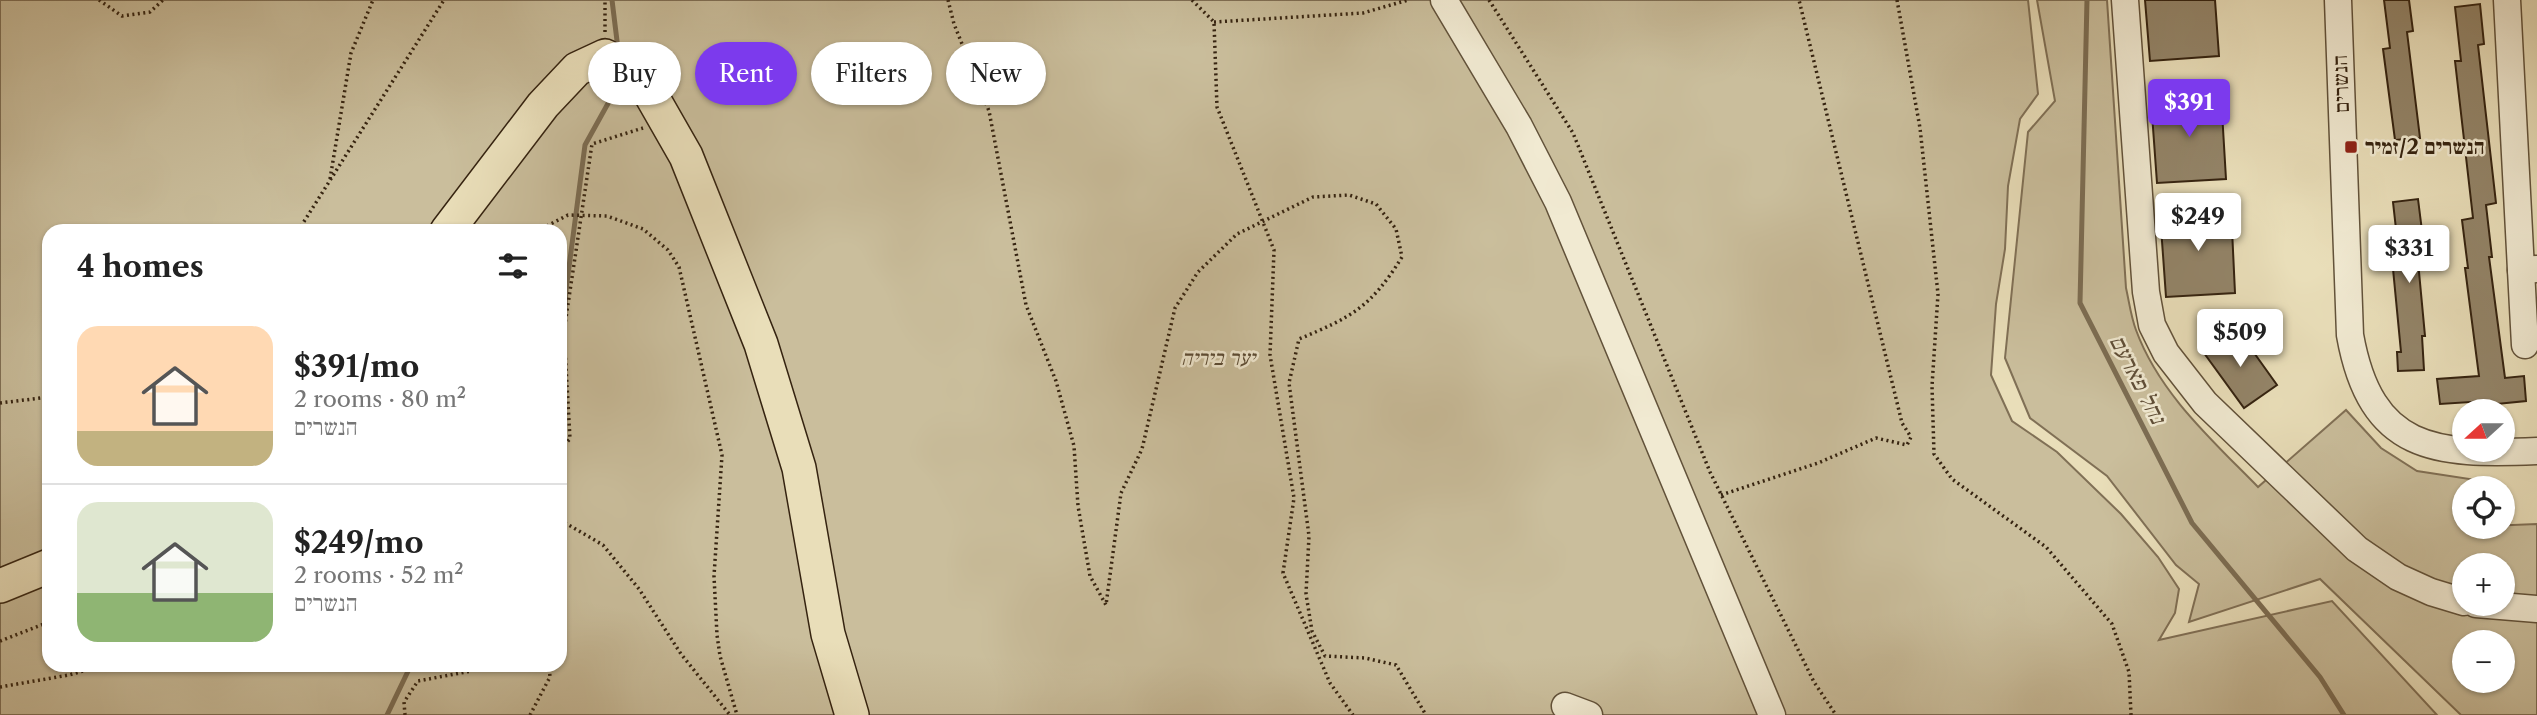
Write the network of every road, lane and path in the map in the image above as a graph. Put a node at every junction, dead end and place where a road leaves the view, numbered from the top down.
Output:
1 (99, 0) edge
2 (163, 0) edge
3 (373, 0) edge
4 (444, 0) edge
5 (605, 0) edge
6 (948, 0) edge
7 (1192, 0) edge
8 (1409, 0) edge
9 (1444, 0) edge
10 (1489, 0) edge
11 (1799, 0) edge
12 (1897, 0) edge
13 (2126, 0) edge
14 (2338, 0) edge
15 (2507, 0) edge
16 (1214, 22) junction
17 (605, 42) edge
18 (588, 64) edge
19 (656, 105) edge
20 (664, 119) junction
21 (330, 181) junction
22 (579, 216) junction
23 (1263, 222) junction
24 (302, 224) edge
25 (452, 224) edge
26 (551, 224) edge
27 (2529, 270) edge
28 (567, 308) edge
29 (2525, 345) dead end
30 (567, 385) edge
31 (42, 398) edge
32 (0, 403) edge
33 (567, 442) edge
34 (2537, 451) edge
35 (1721, 495) junction
36 (567, 524) edge
37 (42, 569) edge
38 (0, 586) edge
39 (2452, 598) edge
40 (2515, 607) edge
41 (2537, 609) edge
42 (42, 625) edge
43 (0, 640) edge
44 (80, 672) edge
45 (466, 672) edge
46 (550, 672) edge
47 (0, 687) edge
48 (405, 715) edge
49 (530, 715) edge
50 (730, 715) edge
51 (737, 715) edge
52 (852, 715) edge
53 (1353, 715) edge
54 (1426, 715) edge
55 (1772, 715) edge
56 (1836, 715) edge
57 (2131, 715) edge

1 - 2 path
3 - 21 path
4 - 21 path
5 - 17 path
6 - 23 path
7 - 16 path
8 - 16 path
9 - 55 street
10 - 35 path
11 - 35 path
12 - 57 path
13 - 39 street
14 - 34 street, הנשרים
15 - 27 street
16 - 23 path
18 - 25 main road
19 - 20 main road
20 - 22 path
20 - 52 main road
21 - 24 path
22 - 26 path
22 - 28 path
22 - 51 path
23 - 53 path
23 - 54 path
27 - 29 street
30 - 33 path
31 - 32 path
35 - 56 path
36 - 50 path
37 - 38 main road
40 - 41 street
42 - 43 path
44 - 47 path
45 - 48 path
46 - 49 path

